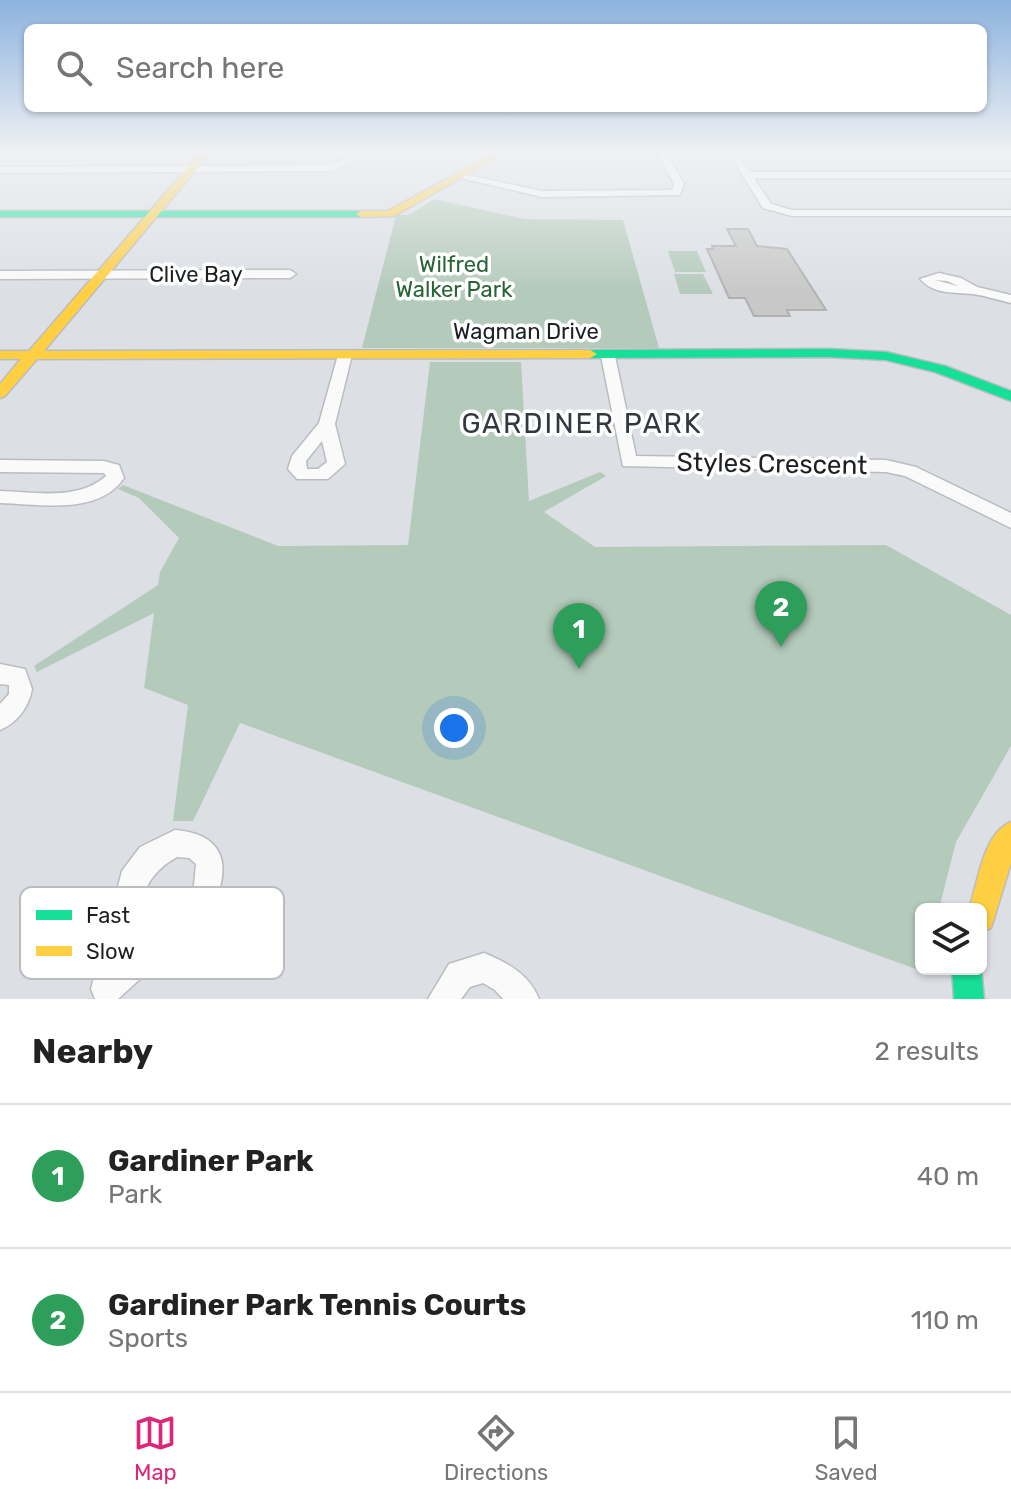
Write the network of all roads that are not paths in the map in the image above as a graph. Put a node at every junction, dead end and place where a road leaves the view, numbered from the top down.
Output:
1 (166, 199) edge
2 (417, 199) edge
3 (762, 199) edge
4 (1011, 213) edge
5 (0, 214) edge
6 (153, 214) junction
7 (102, 274) junction
8 (290, 274) dead end
9 (0, 275) edge
10 (973, 290) dead end
11 (1011, 299) edge
12 (0, 355) edge
13 (34, 355) junction
14 (345, 355) junction
15 (608, 356) junction
16 (0, 393) edge
17 (1011, 396) edge
18 (327, 424) dead end
19 (0, 466) edge
20 (0, 497) edge
21 (1011, 521) edge
22 (0, 674) edge
23 (0, 719) edge
24 (1011, 835) edge
25 (130, 887) edge
26 (208, 887) edge
27 (985, 903) edge
28 (967, 975) edge
29 (119, 979) edge
30 (103, 994) edge
31 (443, 999) edge
32 (524, 999) edge
33 (969, 999) edge

1 - 6 street
2 - 6 street
3 - 4 street
5 - 6 street
6 - 7 street
7 - 8 street, Clive Bay
7 - 9 street, Clive Bay
7 - 13 street
10 - 11 street
12 - 13 street, Wagman Drive
13 - 14 street, Wagman Drive
13 - 16 street
14 - 15 street, Wagman Drive
14 - 18 street
15 - 17 street, Wagman Drive
15 - 21 street, Styles Crescent
19 - 20 street
22 - 23 street
24 - 27 street
25 - 26 street
28 - 33 street
29 - 30 street
31 - 32 street

